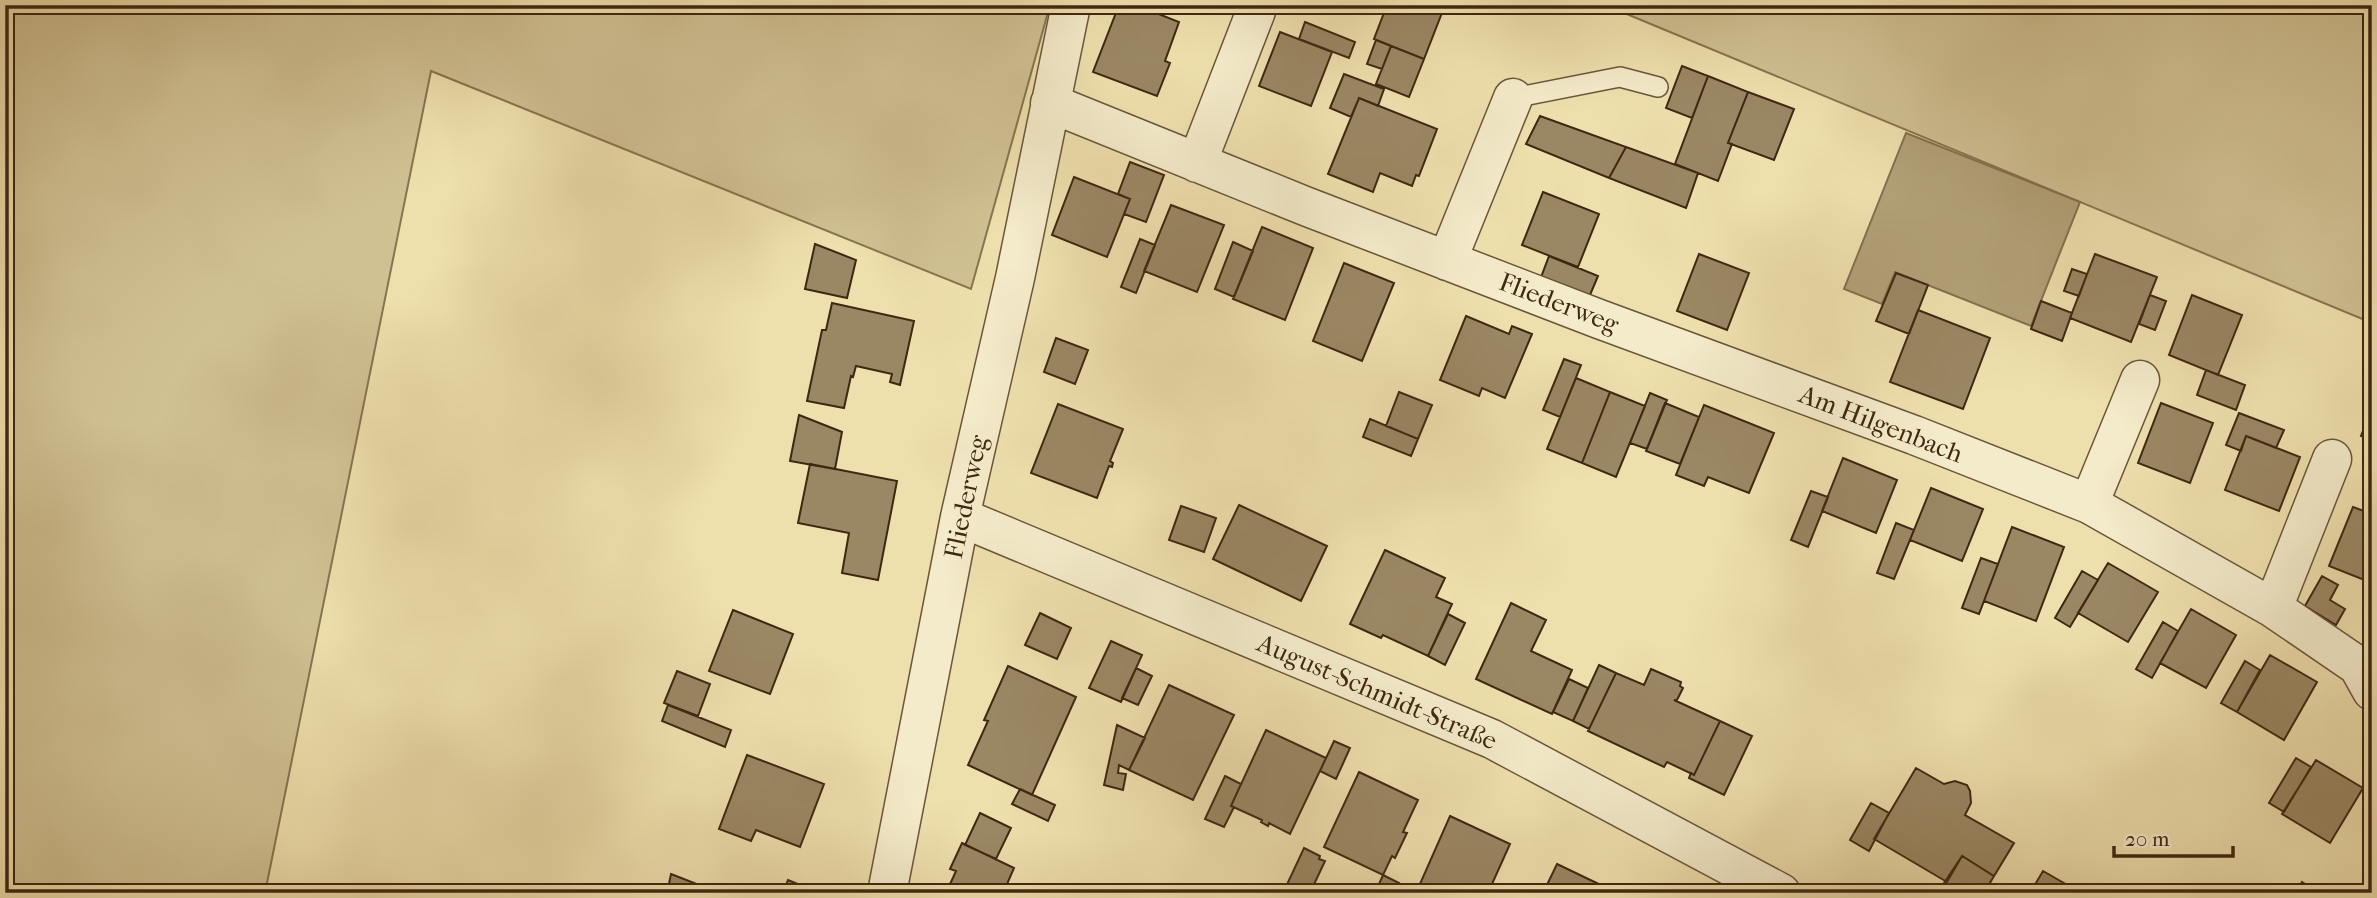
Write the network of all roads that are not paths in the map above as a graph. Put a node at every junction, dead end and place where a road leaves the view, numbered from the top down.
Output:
1 (1071, 5) edge
2 (1256, 11) dead end
3 (1658, 87) dead end
4 (1513, 98) joint
5 (1050, 103) junction
6 (1197, 163) junction
7 (1447, 261) junction
8 (1671, 346) joint
9 (2140, 380) dead end
10 (2332, 459) dead end
11 (2089, 504) junction
12 (960, 517) junction
13 (2273, 608) junction
14 (2372, 691) edge
15 (887, 893) edge
16 (1781, 893) edge

1 - 5 street, Fliederweg
2 - 6 street
3 - 4 lane
4 - 7 street
5 - 6 street, Fliederweg
5 - 12 street, Fliederweg
6 - 7 street, Fliederweg
7 - 8 street, Fliederweg
8 - 11 street, Am Hilgenbach
9 - 11 street
10 - 13 street
11 - 13 street, Am Hilgenbach
12 - 15 street, Fliederweg
12 - 16 street, August-Schmidt-Straße
13 - 14 street, Am Hilgenbach

